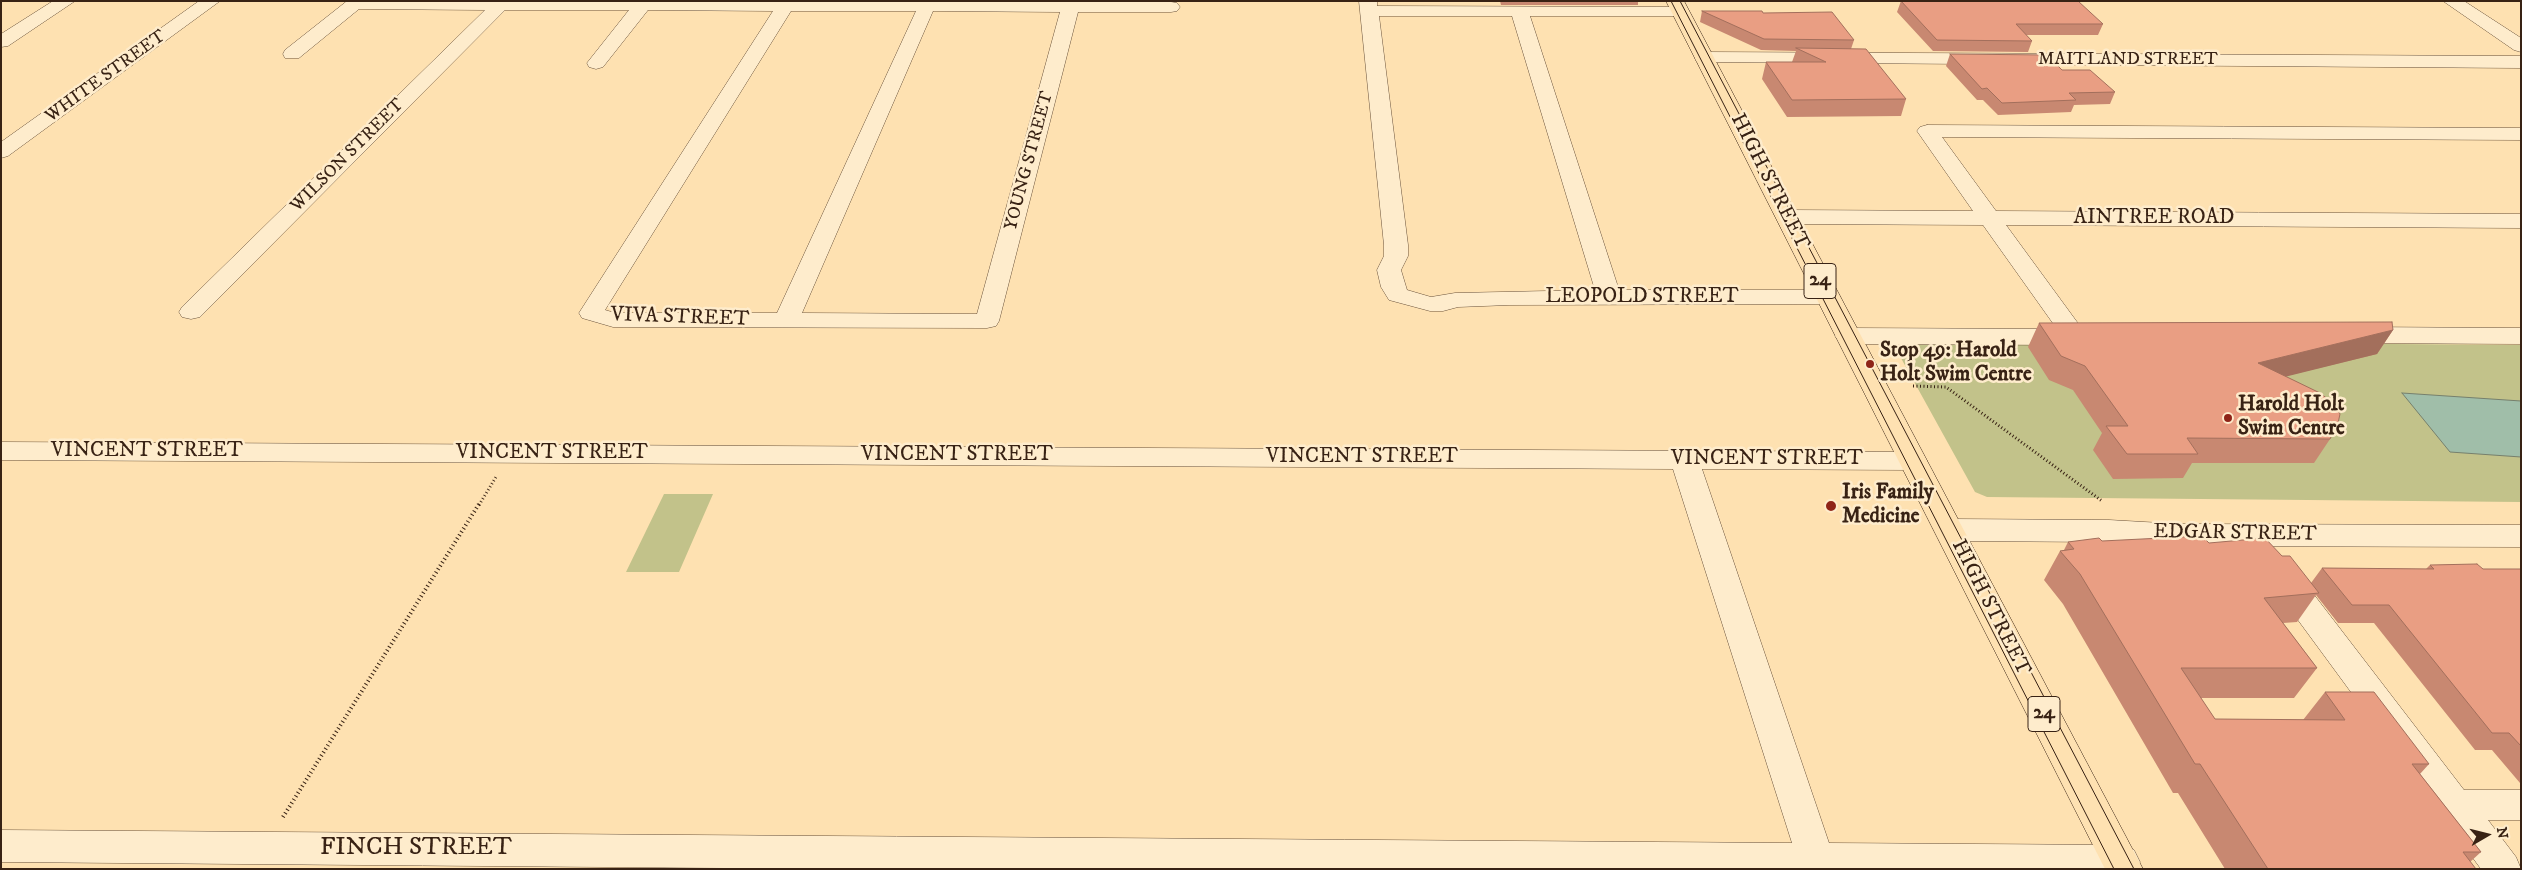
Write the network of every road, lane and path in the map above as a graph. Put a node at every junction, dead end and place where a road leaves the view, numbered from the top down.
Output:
1 (66, 1) edge
2 (211, 1) edge
3 (2452, 1) edge
4 (356, 3) edge
5 (502, 3) edge
6 (787, 4) edge
7 (1072, 4) edge
8 (642, 6) junction
9 (927, 6) junction
10 (1368, 6) edge
11 (1678, 6) edge
12 (1171, 8) dead end
13 (1520, 12) junction
14 (1, 42) edge
15 (2521, 46) edge
16 (292, 54) dead end
17 (1704, 58) junction
18 (596, 62) dead end
19 (2521, 62) edge
20 (2521, 134) edge
21 (1, 152) edge
22 (1787, 217) junction
23 (1989, 218) junction
24 (2521, 221) edge
25 (1828, 297) junction
26 (1610, 299) junction
27 (191, 312) dead end
28 (786, 321) junction
29 (988, 321) joint
30 (2325, 334) edge
31 (1848, 336) junction
32 (2521, 336) edge
33 (1913, 386) dead end
34 (1, 451) edge
35 (1684, 459) junction
36 (1913, 461) junction
37 (497, 475) dead end
38 (2102, 501) dead end
39 (1950, 530) junction
40 (2251, 535) junction
41 (2521, 536) edge
42 (2455, 805) junction
43 (2521, 805) edge
44 (1, 846) edge
45 (264, 847) junction
46 (1817, 864) edge
47 (2122, 866) edge
48 (2503, 869) edge

1 - 14 street
2 - 21 street, WHITE STREET
3 - 15 street
4 - 5 street
4 - 16 street
5 - 8 street
5 - 27 street, WILSON STREET
6 - 8 street
6 - 9 street
6 - 28 street, VIVA STREET
7 - 9 street
7 - 12 street
7 - 29 street, YOUNG STREET
8 - 18 street
9 - 28 street
10 - 13 street
10 - 26 street, LEOPOLD STREET
11 - 13 street
11 - 17 main road, HIGH STREET / 24
13 - 26 street
17 - 19 street, MAITLAND STREET
17 - 22 main road, HIGH STREET / 24
20 - 23 street
22 - 23 street, AINTREE ROAD
22 - 25 main road, HIGH STREET / 24
23 - 24 street, AINTREE ROAD
23 - 31 street
25 - 26 street, LEOPOLD STREET
25 - 31 main road, HIGH STREET / 24
28 - 29 street, VIVA STREET
30 - 32 street
31 - 36 main road, HIGH STREET / 24
33 - 38 path
34 - 35 street, VINCENT STREET
35 - 36 street, VINCENT STREET
35 - 46 street
36 - 39 main road, HIGH STREET / 24
37 - 45 path
39 - 40 street, EDGAR STREET
39 - 47 main road, HIGH STREET / 24
40 - 41 street, EDGAR STREET
40 - 42 street
42 - 43 street
42 - 48 street
44 - 45 street, FINCH STREET
45 - 46 street, FINCH STREET
46 - 47 street, FINCH STREET

